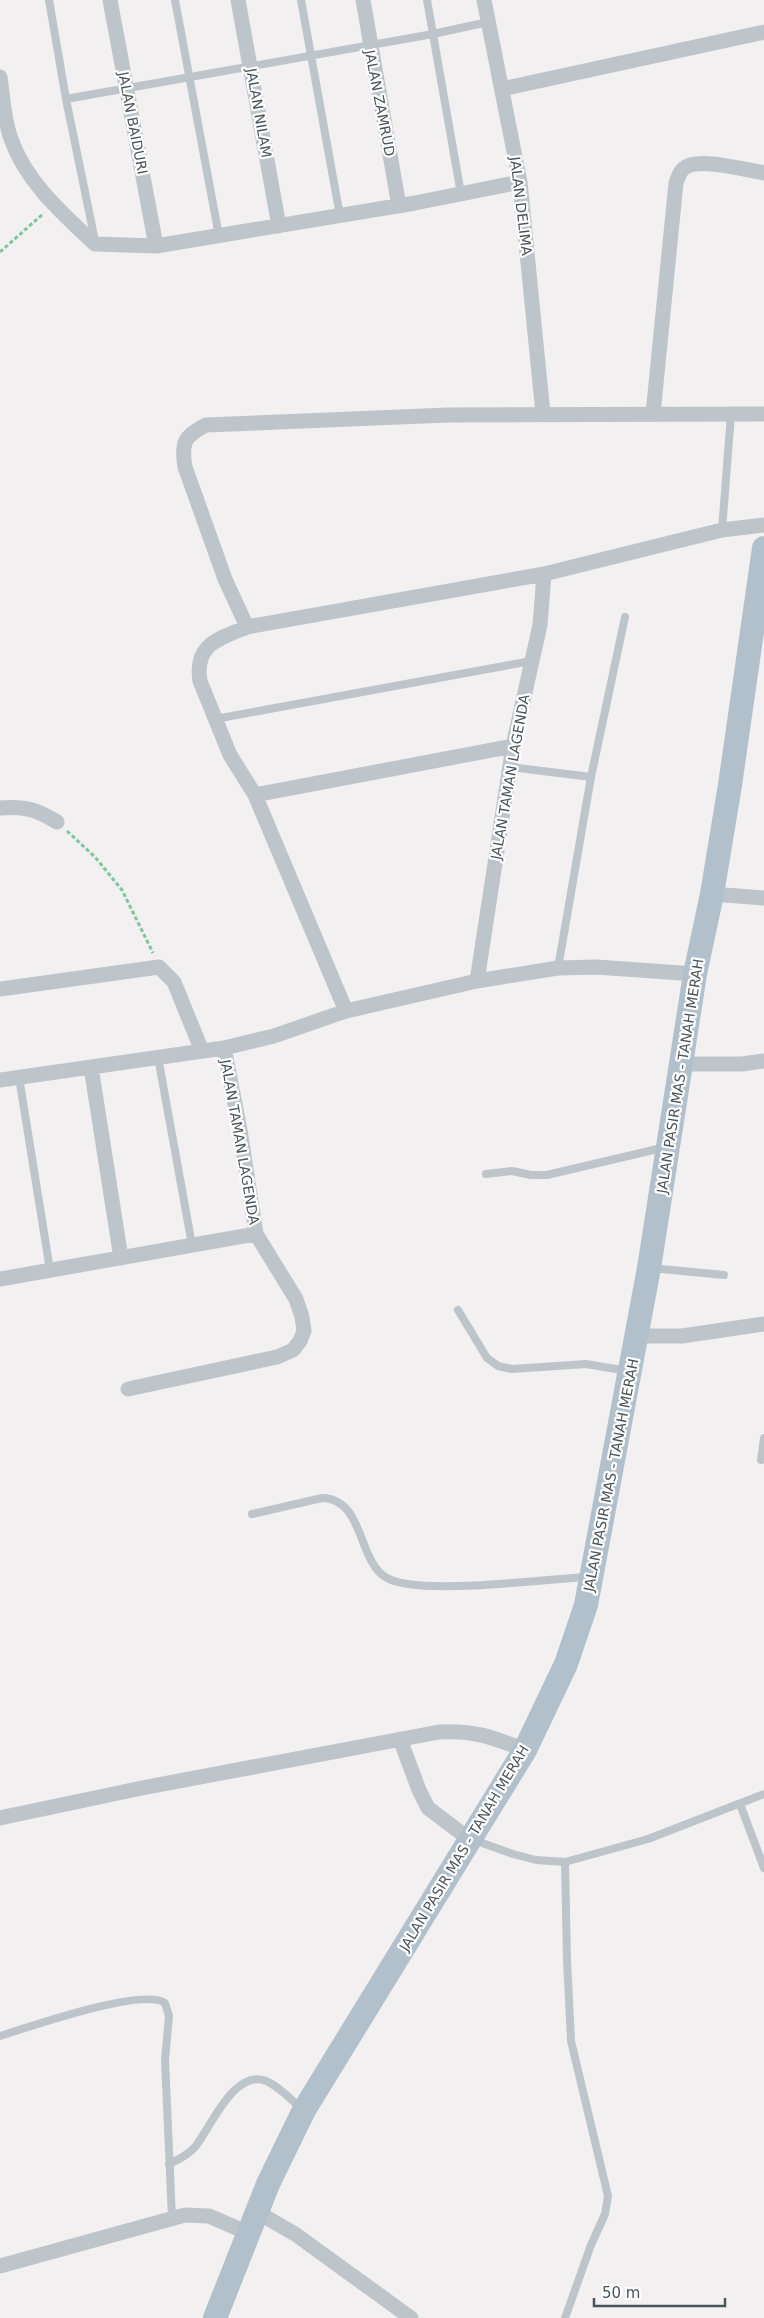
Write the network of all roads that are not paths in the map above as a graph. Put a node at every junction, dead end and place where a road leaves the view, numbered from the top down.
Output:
1 (49, 0) edge
2 (110, 0) edge
3 (175, 0) edge
4 (238, 0) edge
5 (301, 0) edge
6 (363, 0) edge
7 (428, 0) edge
8 (484, 0) edge
9 (488, 22) junction
10 (764, 32) edge
11 (433, 34) junction
12 (370, 45) junction
13 (310, 56) junction
14 (250, 66) junction
15 (190, 76) junction
16 (0, 77) edge
17 (126, 87) junction
18 (502, 89) junction
19 (66, 99) junction
20 (764, 173) edge
21 (520, 182) junction
22 (461, 194) junction
23 (399, 206) junction
24 (340, 216) junction
25 (279, 226) junction
26 (219, 236) junction
27 (95, 244) junction
28 (156, 246) junction
29 (543, 414) junction
30 (653, 414) junction
31 (731, 414) junction
32 (764, 414) edge
33 (764, 525) edge
34 (722, 530) junction
35 (764, 548) edge
36 (544, 574) junction
37 (625, 617) dead end
38 (247, 627) junction
39 (531, 662) junction
40 (216, 719) junction
41 (513, 746) junction
42 (510, 767) junction
43 (591, 777) junction
44 (255, 795) junction
45 (0, 808) edge
46 (57, 822) road end
47 (712, 894) junction
48 (764, 898) edge
49 (558, 968) junction
50 (696, 974) junction
51 (477, 981) junction
52 (0, 988) edge
53 (346, 1012) junction
54 (224, 1048) junction
55 (202, 1051) junction
56 (158, 1057) junction
57 (764, 1061) edge
58 (682, 1064) junction
59 (91, 1067) junction
60 (19, 1077) junction
61 (0, 1080) edge
62 (669, 1146) junction
63 (486, 1174) dead end
64 (256, 1234) junction
65 (192, 1245) junction
66 (120, 1258) junction
67 (649, 1268) junction
68 (50, 1270) junction
69 (724, 1275) dead end
70 (0, 1279) edge
71 (458, 1310) dead end
72 (764, 1324) edge
73 (637, 1336) junction
74 (631, 1371) junction
75 (128, 1389) dead end
76 (764, 1438) edge
77 (761, 1460) dead end
78 (252, 1514) dead end
79 (592, 1577) junction
80 (400, 1739) junction
81 (525, 1750) junction
82 (764, 1794) edge
83 (740, 1804) junction
84 (0, 1818) edge
85 (469, 1839) junction
86 (565, 1862) junction
87 (764, 1868) edge
88 (0, 2036) edge
89 (304, 2110) junction
90 (169, 2164) junction
91 (172, 2218) junction
92 (253, 2223) junction
93 (0, 2266) edge
94 (215, 2318) edge
95 (410, 2318) edge
96 (565, 2318) edge

1 - 19 lane
2 - 17 street, JALAN BAIDURI
3 - 15 lane
4 - 14 street, JALAN NILAM
5 - 13 lane
6 - 12 street, JALAN ZAMRUD
7 - 11 lane
8 - 9 street, JALAN DELIMA
9 - 11 lane
9 - 18 street, JALAN DELIMA
10 - 18 street
11 - 12 lane
11 - 22 lane
12 - 13 lane
12 - 23 street, JALAN ZAMRUD
13 - 14 lane
13 - 24 lane
14 - 15 lane
14 - 25 street, JALAN NILAM
15 - 17 lane
15 - 26 lane
16 - 27 street
17 - 19 lane
17 - 28 street, JALAN BAIDURI
18 - 21 street, JALAN DELIMA
19 - 27 lane
20 - 30 street
21 - 22 street
21 - 29 street, JALAN DELIMA
22 - 23 street
23 - 24 street
24 - 25 street
25 - 26 street
26 - 28 street
27 - 28 street
29 - 30 street
29 - 38 street
30 - 31 street
31 - 32 street
31 - 34 lane
33 - 34 street
34 - 36 street
35 - 47 main road, JALAN PASIR MAS - TANAH MERAH
36 - 38 street
36 - 39 street, JALAN TAMAN LAGENDA
37 - 43 lane
38 - 40 street
39 - 40 lane
39 - 41 street, JALAN TAMAN LAGENDA
40 - 44 street
41 - 42 street, JALAN TAMAN LAGENDA
41 - 44 street
42 - 43 lane
42 - 51 street, JALAN TAMAN LAGENDA
43 - 49 lane
44 - 53 street
45 - 46 street
47 - 48 street
47 - 50 main road, JALAN PASIR MAS - TANAH MERAH
49 - 50 street
49 - 51 street
50 - 58 main road, JALAN PASIR MAS - TANAH MERAH
51 - 53 street
52 - 55 street
53 - 54 street
54 - 55 street
54 - 64 street, JALAN TAMAN LAGENDA
55 - 56 street
56 - 59 street
56 - 65 lane
57 - 58 street
58 - 62 main road, JALAN PASIR MAS - TANAH MERAH
59 - 60 street
59 - 66 street
60 - 61 street
60 - 68 lane
62 - 63 lane
62 - 67 main road, JALAN PASIR MAS - TANAH MERAH
64 - 65 street
64 - 75 street, JALAN TAMAN LAGENDA
65 - 66 street
66 - 68 street
67 - 69 lane
67 - 73 main road, JALAN PASIR MAS - TANAH MERAH
68 - 70 street
71 - 74 lane
72 - 73 street
73 - 74 main road, JALAN PASIR MAS - TANAH MERAH
74 - 79 main road, JALAN PASIR MAS - TANAH MERAH
76 - 77 lane
78 - 79 lane
79 - 81 main road, JALAN PASIR MAS - TANAH MERAH
80 - 81 street
80 - 84 street
80 - 85 street
81 - 85 main road, JALAN PASIR MAS - TANAH MERAH
82 - 83 lane
83 - 86 lane
83 - 87 lane
85 - 86 lane
85 - 89 main road, JALAN PASIR MAS - TANAH MERAH
86 - 96 lane
88 - 90 lane
89 - 90 lane
89 - 92 main road, JALAN PASIR MAS - TANAH MERAH
90 - 91 lane
91 - 92 street
91 - 93 street
92 - 94 main road, JALAN PASIR MAS - TANAH MERAH
92 - 95 street

